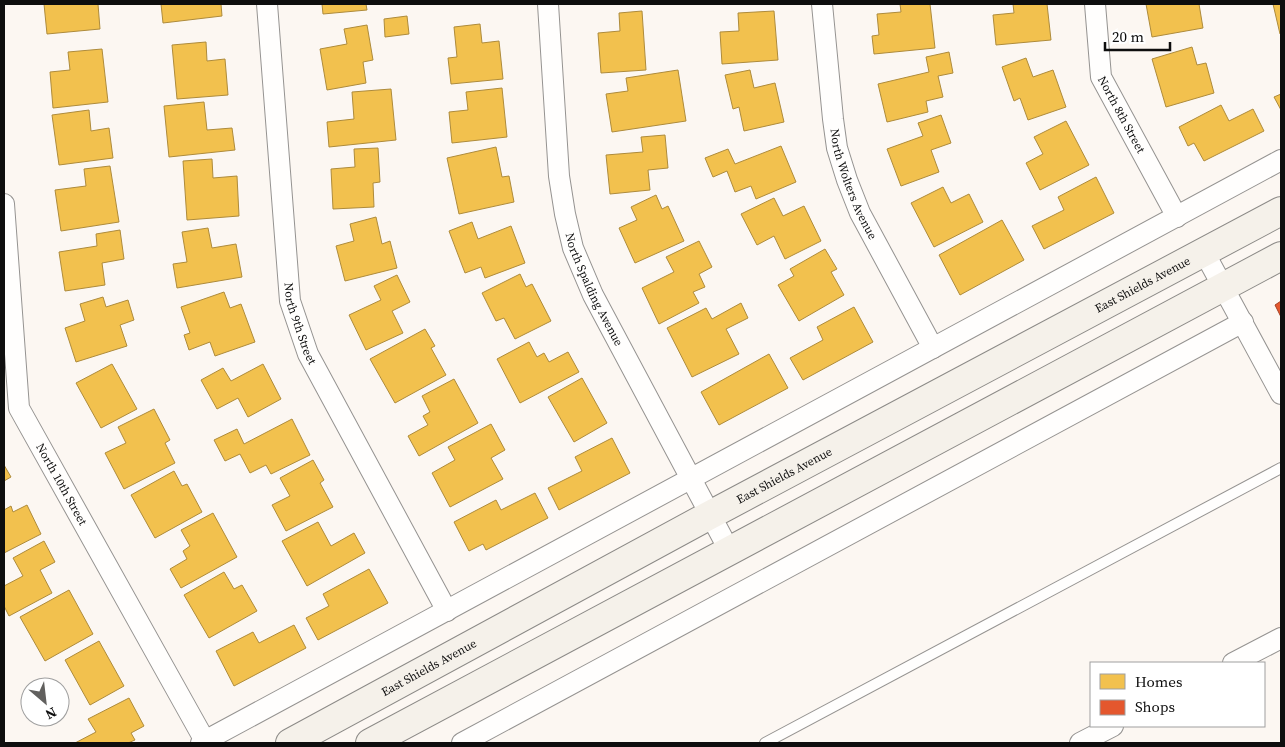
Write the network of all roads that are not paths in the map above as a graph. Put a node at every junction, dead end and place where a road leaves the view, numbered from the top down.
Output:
1 (268, 4) edge
2 (548, 4) edge
3 (822, 4) edge
4 (1095, 4) edge
5 (1281, 160) edge
6 (4, 204) edge
7 (1281, 211) edge
8 (1177, 217) junction
9 (1204, 252) junction
10 (1281, 256) edge
11 (1224, 287) junction
12 (1243, 322) junction
13 (932, 348) junction
14 (1281, 394) edge
15 (1281, 468) edge
16 (691, 478) junction
17 (710, 515) junction
18 (729, 550) junction
19 (447, 611) junction
20 (1281, 638) edge
21 (1235, 662) edge
22 (1111, 727) edge
23 (203, 742) edge
24 (290, 743) edge
25 (370, 743) edge
26 (462, 743) edge
27 (765, 743) edge
28 (1080, 743) edge

1 - 19 street, North 9th Street
2 - 16 street, North Spalding Avenue
3 - 13 street, North Wolters Avenue
4 - 8 street, North 8th Street
5 - 8 street
6 - 23 street, North 10th Street
7 - 9 main road, East Shields Avenue
8 - 13 street
9 - 11 street
9 - 17 main road, East Shields Avenue
10 - 11 main road
11 - 12 street
11 - 18 main road
12 - 14 street
12 - 26 street
13 - 16 street
15 - 27 lane
16 - 17 street, North Spalding Avenue
16 - 19 street
17 - 18 street, North Spalding Avenue
17 - 24 main road, East Shields Avenue
18 - 25 main road
19 - 23 street
20 - 21 street
22 - 28 street

